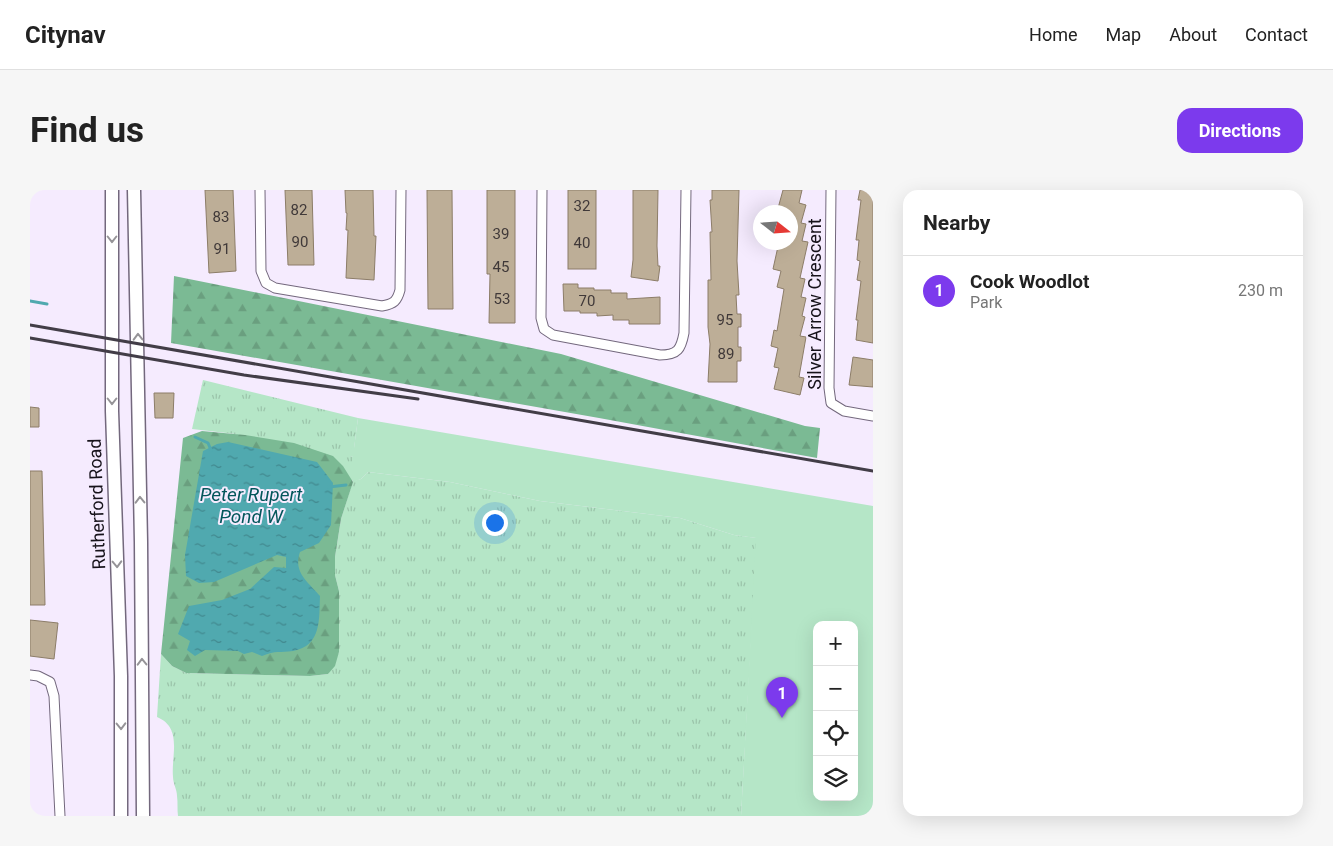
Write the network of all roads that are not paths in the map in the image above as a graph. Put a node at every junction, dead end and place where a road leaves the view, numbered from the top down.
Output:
1 (112, 190) edge
2 (134, 190) edge
3 (260, 190) edge
4 (401, 190) edge
5 (542, 190) edge
6 (686, 190) edge
7 (831, 190) edge
8 (873, 416) edge
9 (30, 675) edge
10 (60, 816) edge
11 (121, 816) edge
12 (142, 816) edge

1 -> 11 main road, Rutherford Road
12 -> 2 main road
3 - 4 street
5 - 6 street
7 - 8 street, Silver Arrow Crescent
9 - 10 street

